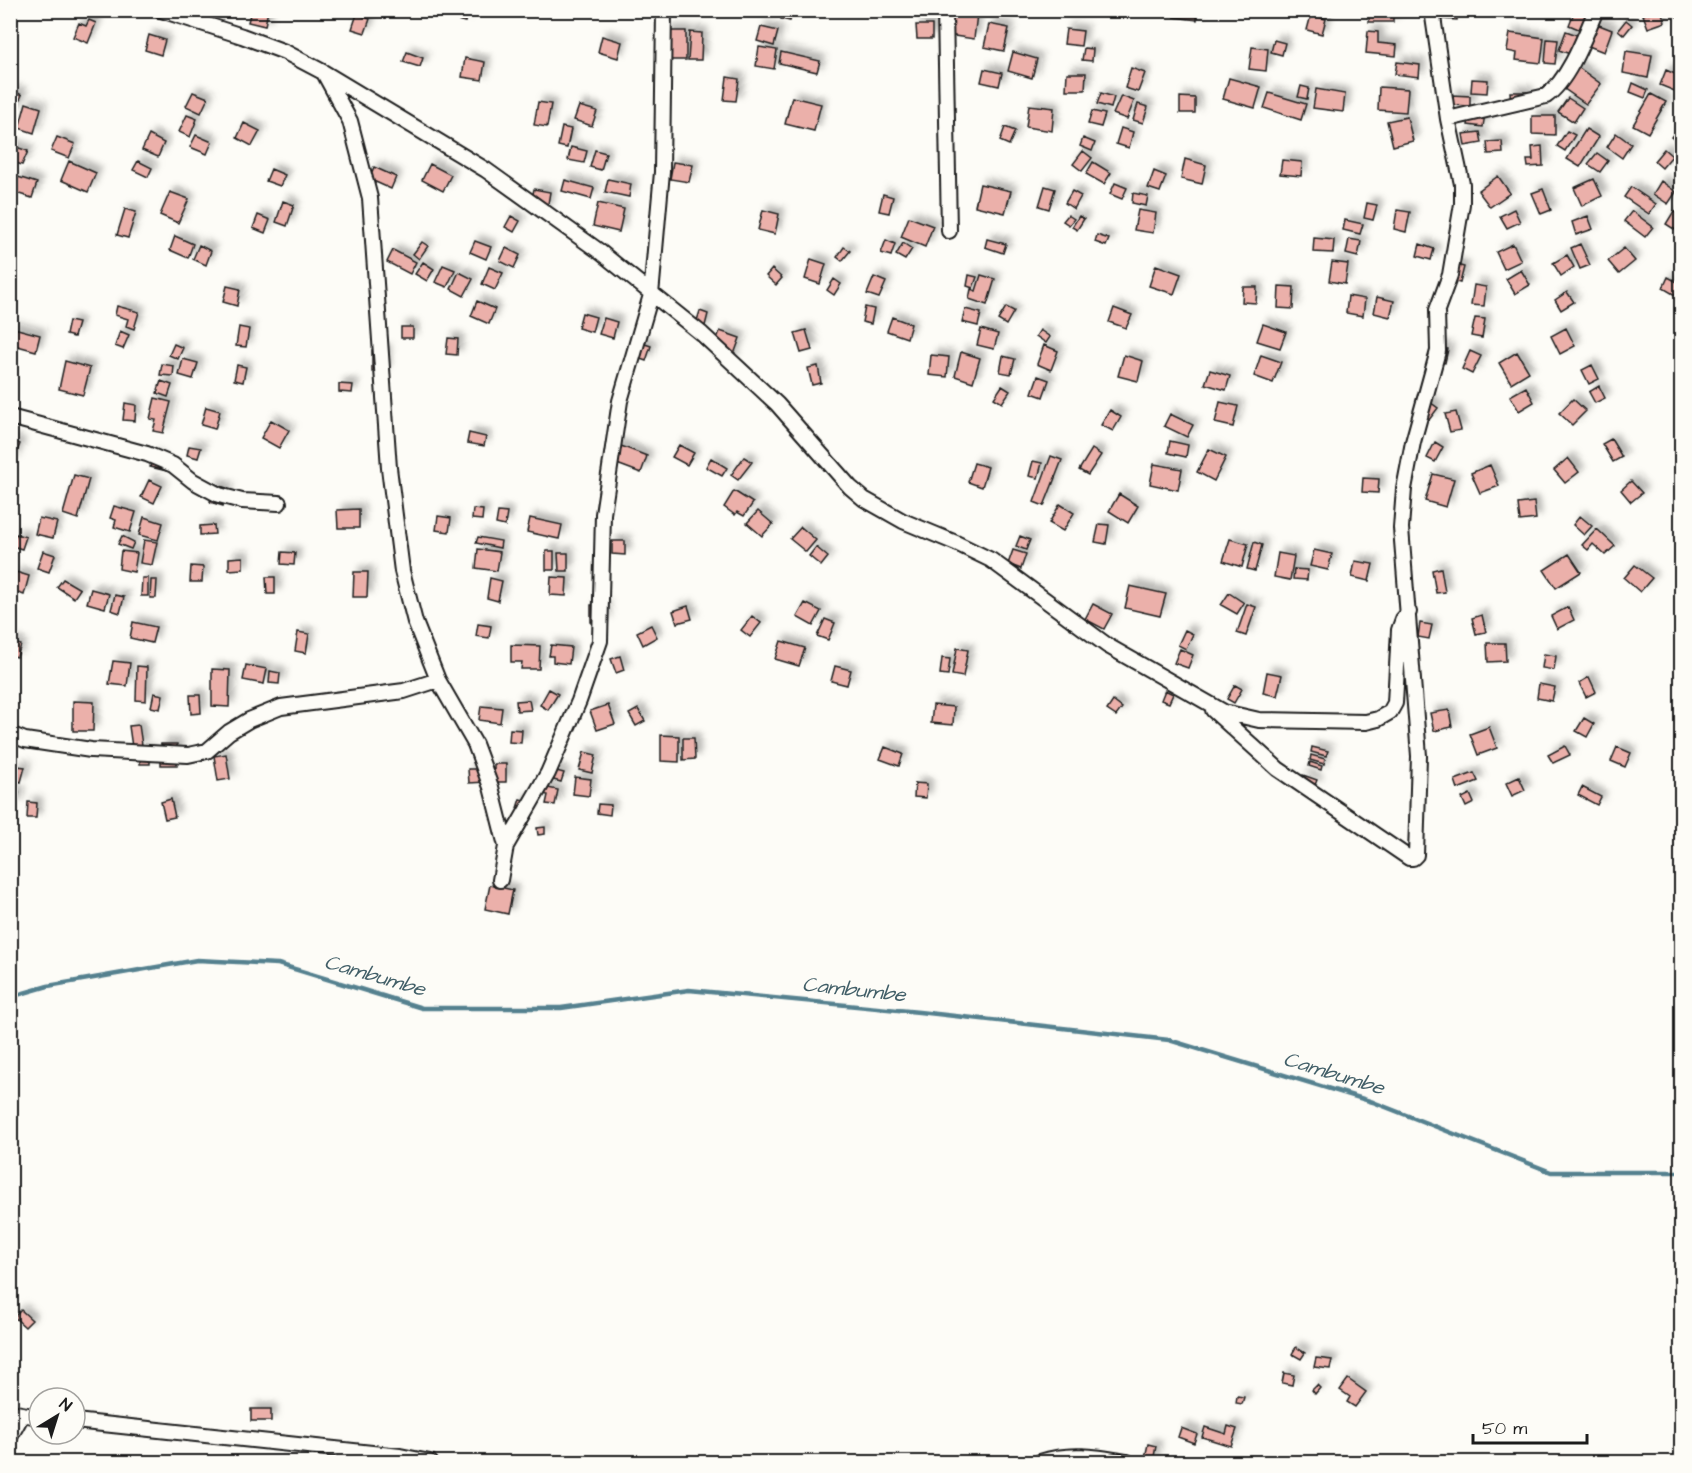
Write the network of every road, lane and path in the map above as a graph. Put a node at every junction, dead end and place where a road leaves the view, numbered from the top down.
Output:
1 (161, 10) edge
2 (664, 10) edge
3 (945, 10) edge
4 (1432, 10) edge
5 (1596, 10) edge
6 (323, 72) junction
7 (1448, 119) junction
8 (949, 231) dead end
9 (651, 295) junction
10 (10, 417) edge
11 (279, 503) dead end
12 (1409, 612) junction
13 (438, 680) junction
14 (1205, 702) junction
15 (10, 734) edge
16 (506, 846) junction
17 (500, 880) dead end
18 (16, 1414) edge
19 (87, 1421) edge
20 (10, 1437) edge
21 (398, 1459) edge
22 (430, 1462) edge
23 (1040, 1462) edge
24 (1127, 1462) edge

1 - 6 street
2 - 9 street
3 - 8 street
4 - 7 street
5 - 7 street
6 - 9 street
6 - 13 street
7 - 12 street
9 - 14 street
9 - 16 street
10 - 11 street
12 - 14 street
12 - 14 street
13 - 15 street
13 - 16 street
16 - 17 street
18 - 20 street
19 - 21 street
21 - 22 street
23 - 24 street

